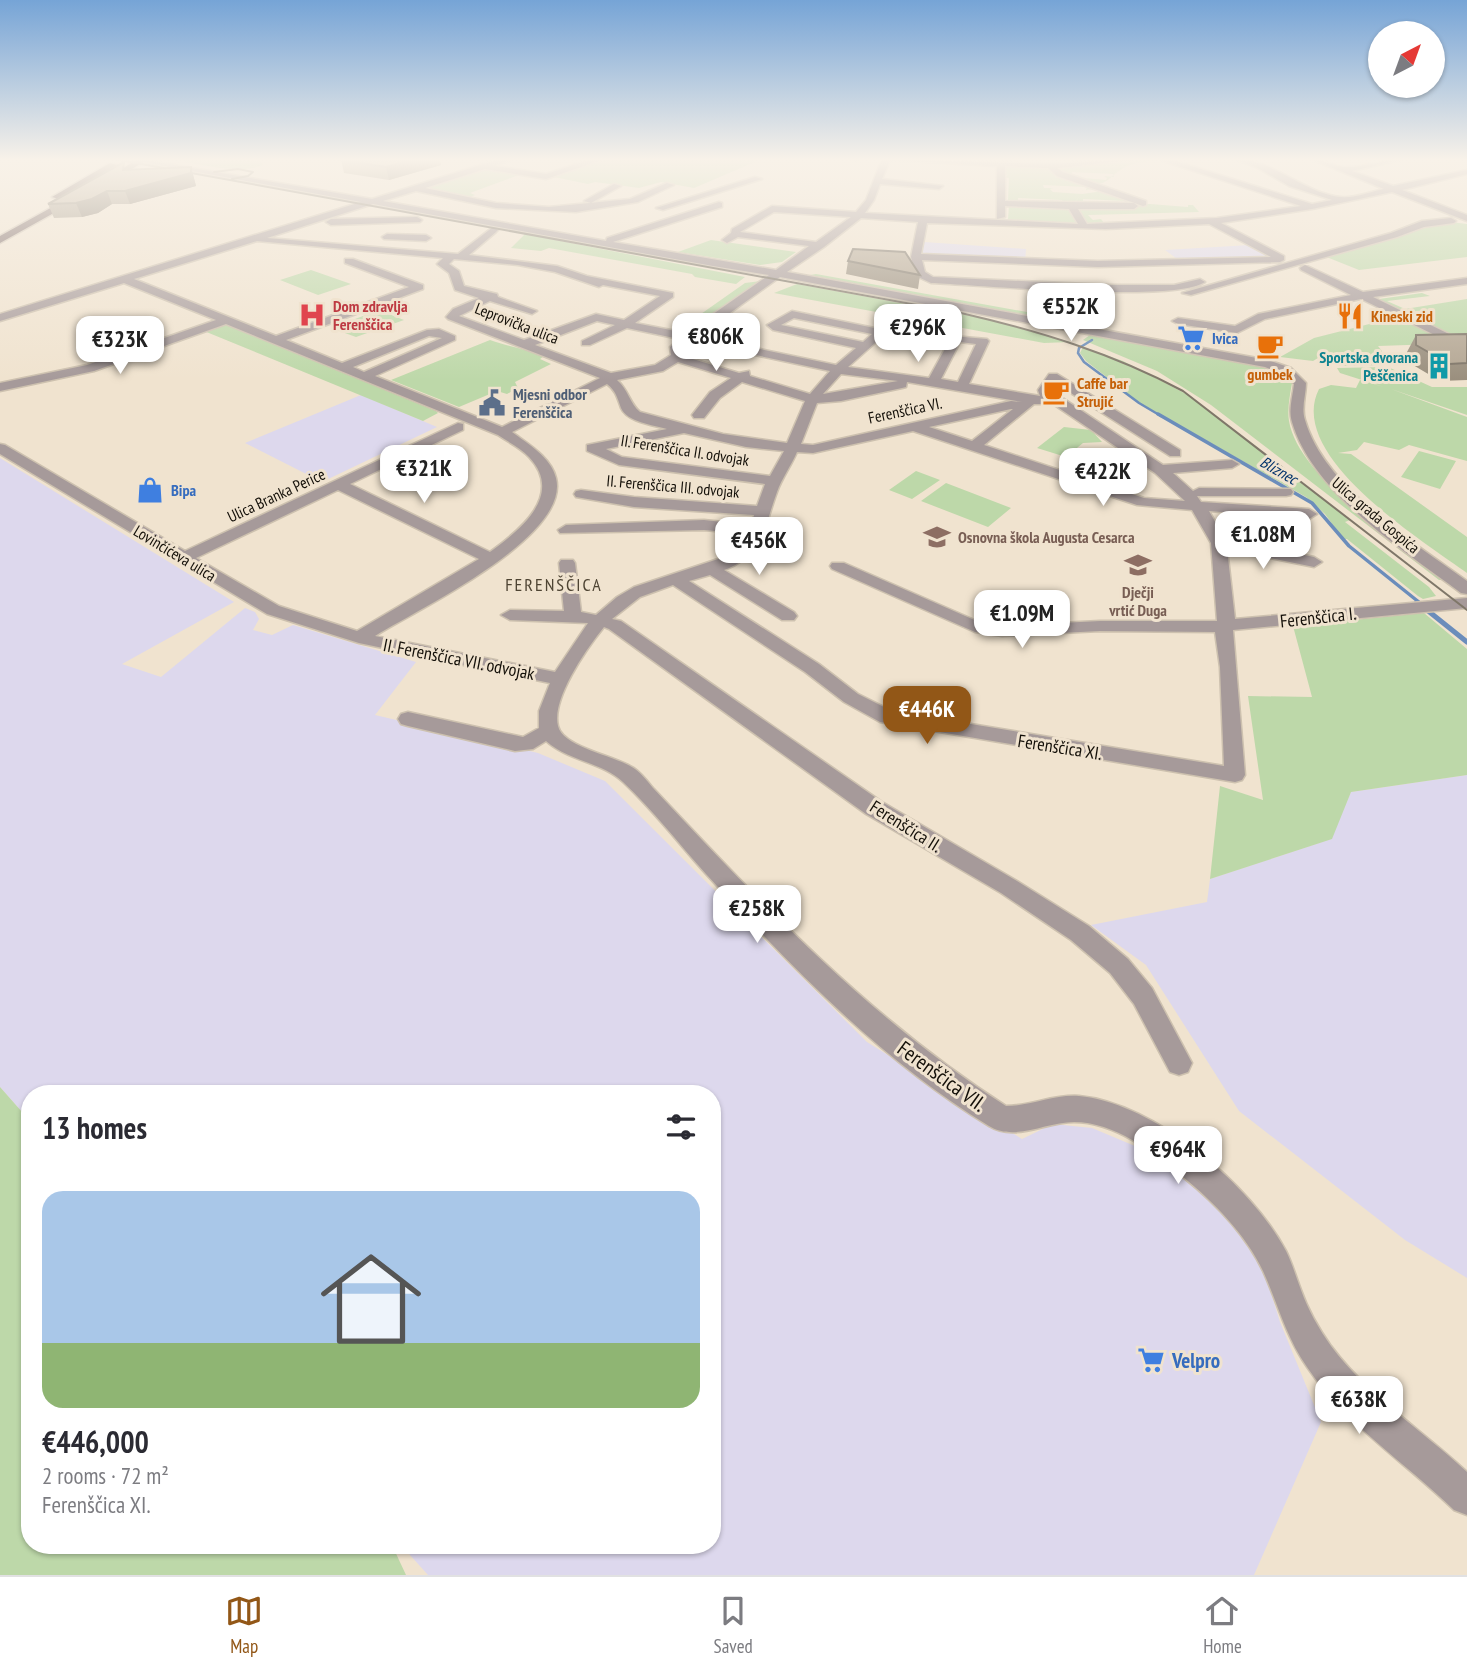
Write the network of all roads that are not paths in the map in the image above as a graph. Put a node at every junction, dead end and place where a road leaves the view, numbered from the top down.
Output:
1 (269, 232) edge
2 (490, 232) edge
3 (536, 232) edge
4 (634, 232) edge
5 (837, 232) edge
6 (920, 232) edge
7 (1232, 232) edge
8 (1402, 232) edge
9 (561, 233) joint
10 (736, 234) joint
11 (348, 236) dead end
12 (374, 236) dead end
13 (251, 238) junction
14 (610, 240) dead end
15 (727, 240) dead end
16 (296, 243) junction
17 (821, 245) junction
18 (410, 252) junction
19 (458, 256) junction
20 (916, 257) junction
21 (349, 261) dead end
22 (1305, 268) dead end
23 (778, 273) junction
24 (124, 279) junction
25 (588, 279) junction
26 (1467, 281) edge
27 (1200, 282) dead end
28 (1365, 295) junction
29 (493, 296) junction
30 (1163, 298) dead end
31 (639, 302) dead end
32 (0, 318) edge
33 (227, 320) junction
34 (508, 320) dead end
35 (1178, 321) dead end
36 (626, 324) junction
37 (687, 338) junction
38 (1467, 339) edge
39 (276, 340) junction
40 (586, 343) dead end
41 (523, 345) junction
42 (866, 346) junction
43 (677, 358) junction
44 (762, 364) dead end
45 (342, 367) junction
46 (841, 370) junction
47 (365, 376) junction
48 (739, 378) junction
49 (610, 379) junction
50 (933, 383) junction
51 (902, 384) dead end
52 (962, 386) junction
53 (0, 387) edge
54 (813, 399) junction
55 (1047, 399) junction
56 (1029, 403) junction
57 (699, 415) dead end
58 (913, 426) junction
59 (458, 427) dead end
60 (687, 429) junction
61 (503, 432) junction
62 (975, 446) junction
63 (0, 448) edge
64 (792, 449) junction
65 (1175, 453) dead end
66 (1232, 464) dead end
67 (1160, 470) junction
68 (774, 481) junction
69 (340, 485) junction
70 (1186, 492) junction
71 (1286, 492) dead end
72 (581, 494) dead end
73 (1196, 505) junction
74 (761, 511) junction
75 (1309, 514) dead end
76 (566, 530) dead end
77 (756, 530) junction
78 (1219, 546) junction
79 (183, 558) junction
80 (491, 559) junction
81 (1314, 562) dead end
82 (567, 563) dead end
83 (838, 566) dead end
84 (710, 568) junction
85 (674, 578) junction
86 (1467, 589) edge
87 (1467, 603) edge
88 (510, 615) dead end
89 (573, 616) junction
90 (788, 616) dead end
91 (600, 620) junction
92 (1225, 625) junction
93 (359, 638) junction
94 (559, 679) junction
95 (408, 719) dead end
96 (549, 731) junction
97 (1179, 1063) dead end
98 (1467, 1497) edge

1 - 13 street
2 - 19 street
3 - 9 street
4 - 14 street
5 - 17 street
6 - 20 street
7 - 20 street
8 - 30 street
9 - 23 street
10 - 15 street
10 - 17 street
11 - 16 street
12 - 18 street
13 - 16 street
13 - 24 street
16 - 18 street
17 - 23 street
18 - 19 street
19 - 25 street
19 - 29 street
20 - 27 street
21 - 39 street
22 - 28 street
23 - 37 street
23 - 86 street, Ulica grada Gospića
24 - 32 street
24 - 33 street
25 - 31 street
25 - 36 street
26 - 28 street
28 - 35 street
28 - 38 street
29 - 34 street
29 - 41 street, Leprovička ulica
33 - 39 street
33 - 53 street
36 - 37 street
36 - 40 street
36 - 41 street
37 - 43 street
37 - 46 street
39 - 45 street
41 - 49 street, Leprovička ulica
42 - 42 street
42 - 46 street
43 - 48 street
43 - 49 street
44 - 48 street
45 - 47 street
45 - 47 street
46 - 50 street
46 - 54 street
47 - 61 street
48 - 54 street
48 - 57 street
49 - 60 street
49 - 61 street
50 - 52 street
50 - 52 street
51 - 54 street
52 - 56 street
54 - 64 street
55 - 56 street
55 - 65 street
55 - 67 street
56 - 58 street, Ferenščica VI.
56 - 62 street
58 - 62 street
58 - 64 street, Ferenščica VI.
59 - 69 street, Ulica Branka Perice
60 - 64 street
60 - 68 street, II. Ferenščica II. odvojak
61 - 80 street
62 - 73 street
63 - 79 street, Lovinčićeva ulica
64 - 68 street
66 - 67 street
67 - 70 street
68 - 74 street
69 - 79 street, Ulica Branka Perice
69 - 80 street
70 - 71 street
70 - 73 street
72 - 74 street, II. Ferenščica III. odvojak
73 - 75 street
73 - 78 street
74 - 77 street
76 - 77 street
77 - 84 street
78 - 81 street
78 - 92 street
79 - 93 street, Lovinčićeva ulica
80 - 93 street
82 - 89 street
83 - 92 street, Ferenščica I.
84 - 85 street
84 - 90 street
85 - 91 street
85 - 92 street, Ferenščica XI.
87 - 92 street, Ferenščica I.
88 - 89 street, Ferenščica II.
89 - 91 street, Ferenščica II.
91 - 94 street
91 - 97 street, Ferenščica II.
93 - 94 street, II. Ferenščica VII. odvojak
94 - 96 street
95 - 96 street
96 - 98 street, Ferenščica VII.

